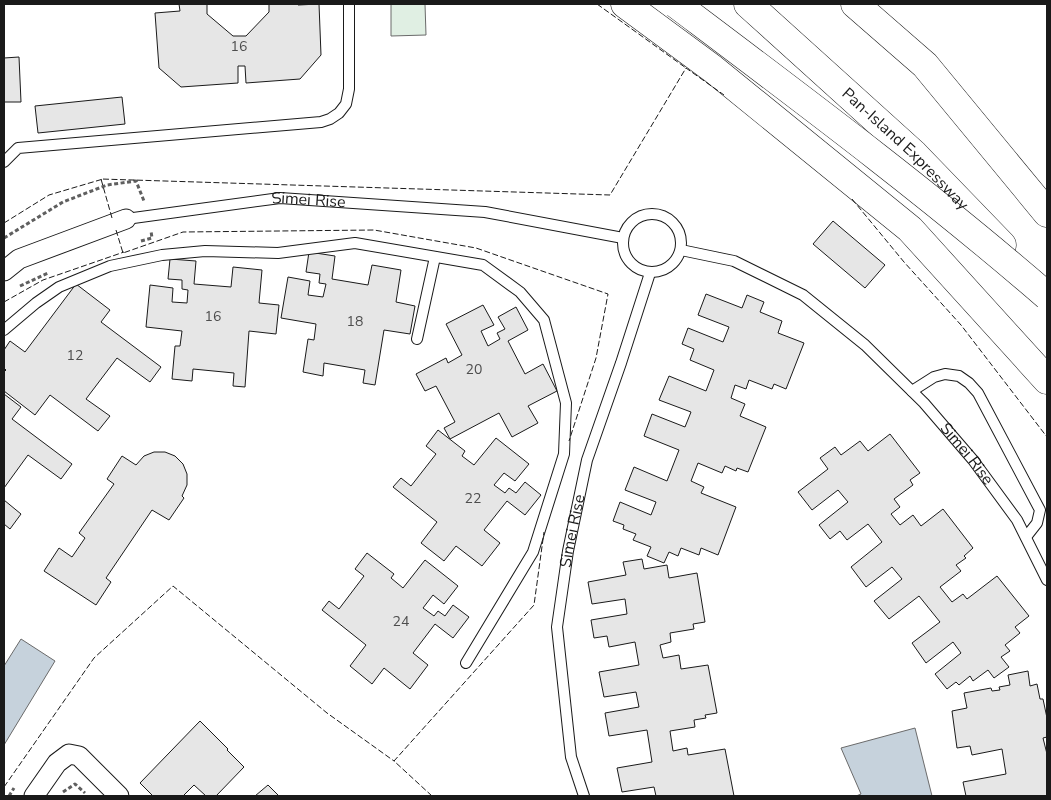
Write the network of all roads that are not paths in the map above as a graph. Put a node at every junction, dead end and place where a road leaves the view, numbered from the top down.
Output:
1 (349, 4) edge
2 (625, 4) edge
3 (676, 4) edge
4 (748, 4) edge
5 (856, 4) edge
6 (4, 162) edge
7 (1026, 185) junction
8 (1047, 201) edge
9 (1047, 213) edge
10 (126, 219) joint
11 (623, 238) junction
12 (681, 250) junction
13 (435, 256) junction
14 (4, 271) edge
15 (650, 273) junction
16 (1047, 296) edge
17 (1047, 306) edge
18 (4, 330) edge
19 (417, 339) dead end
20 (1028, 360) junction
21 (1047, 380) edge
22 (912, 391) junction
23 (1047, 394) edge
24 (1026, 537) junction
25 (1047, 580) edge
26 (466, 663) dead end
27 (34, 796) edge
28 (119, 796) edge
29 (584, 796) edge

1 - 6 lane
2 - 20 highway
3 - 16 highway, bridge
4 - 17 highway, Pan-Island Expressway
5 - 7 highway
7 - 8 highway
7 - 9 highway
10 - 11 lane, Simei Rise
10 - 14 street, Simei Rise
11 - 12 lane
11 - 15 lane
12 - 15 lane
12 - 22 lane, Simei Rise
13 - 18 lane
13 - 19 lane
13 - 26 lane
15 - 29 lane, Simei Rise
20 - 21 highway
20 - 23 highway
22 - 24 lane, Simei Rise
22 - 24 lane
24 - 25 lane, Simei Rise
27 - 28 street

